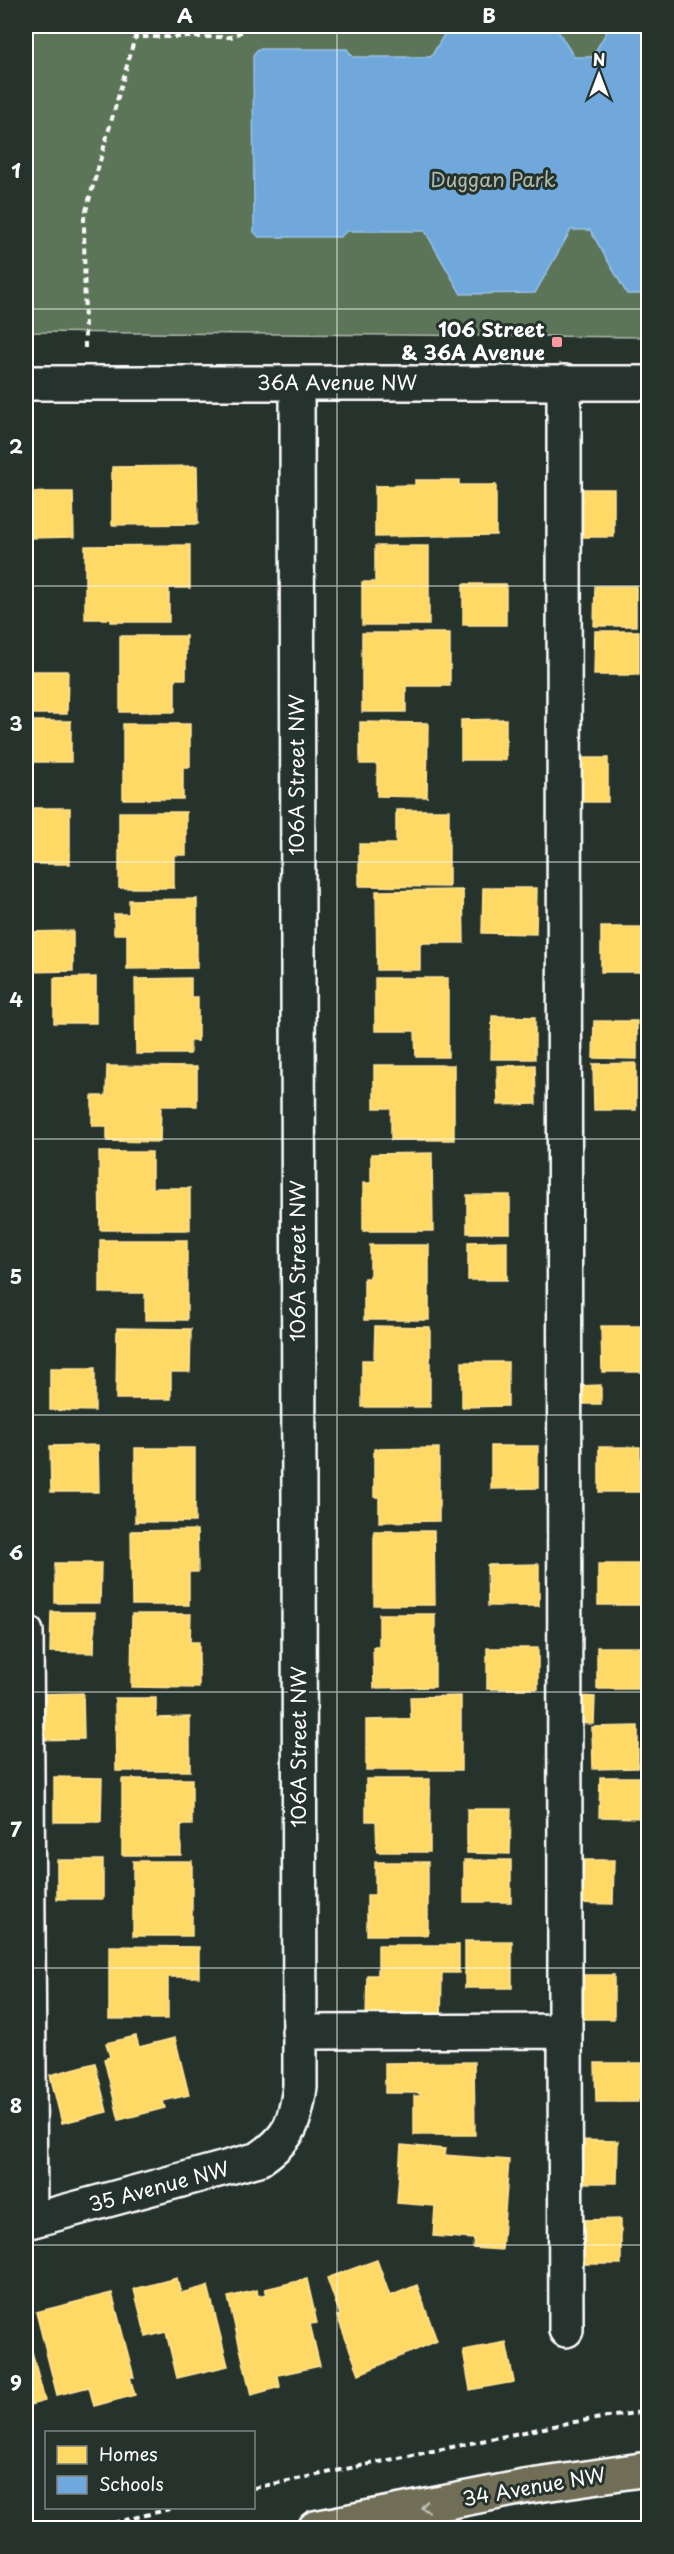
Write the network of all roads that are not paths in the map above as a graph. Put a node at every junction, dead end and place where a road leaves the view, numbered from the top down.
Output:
1 (564, 382) junction
2 (26, 383) edge
3 (297, 383) junction
4 (648, 383) edge
5 (26, 1632) edge
6 (565, 2031) junction
7 (299, 2032) junction
8 (286, 2137) joint
9 (28, 2221) edge
10 (566, 2330) dead end
11 (648, 2469) edge
12 (315, 2529) edge

1 - 3 street, 36A Avenue NW
1 - 4 street, 36A Avenue NW
1 - 6 street
2 - 3 street, 36A Avenue NW
3 - 7 street, 106A Street NW
5 - 9 street
6 - 7 street
6 - 10 street
7 - 8 street, 106A Street NW
8 - 9 street, 35 Avenue NW
11 -> 12 main road, 34 Avenue NW

